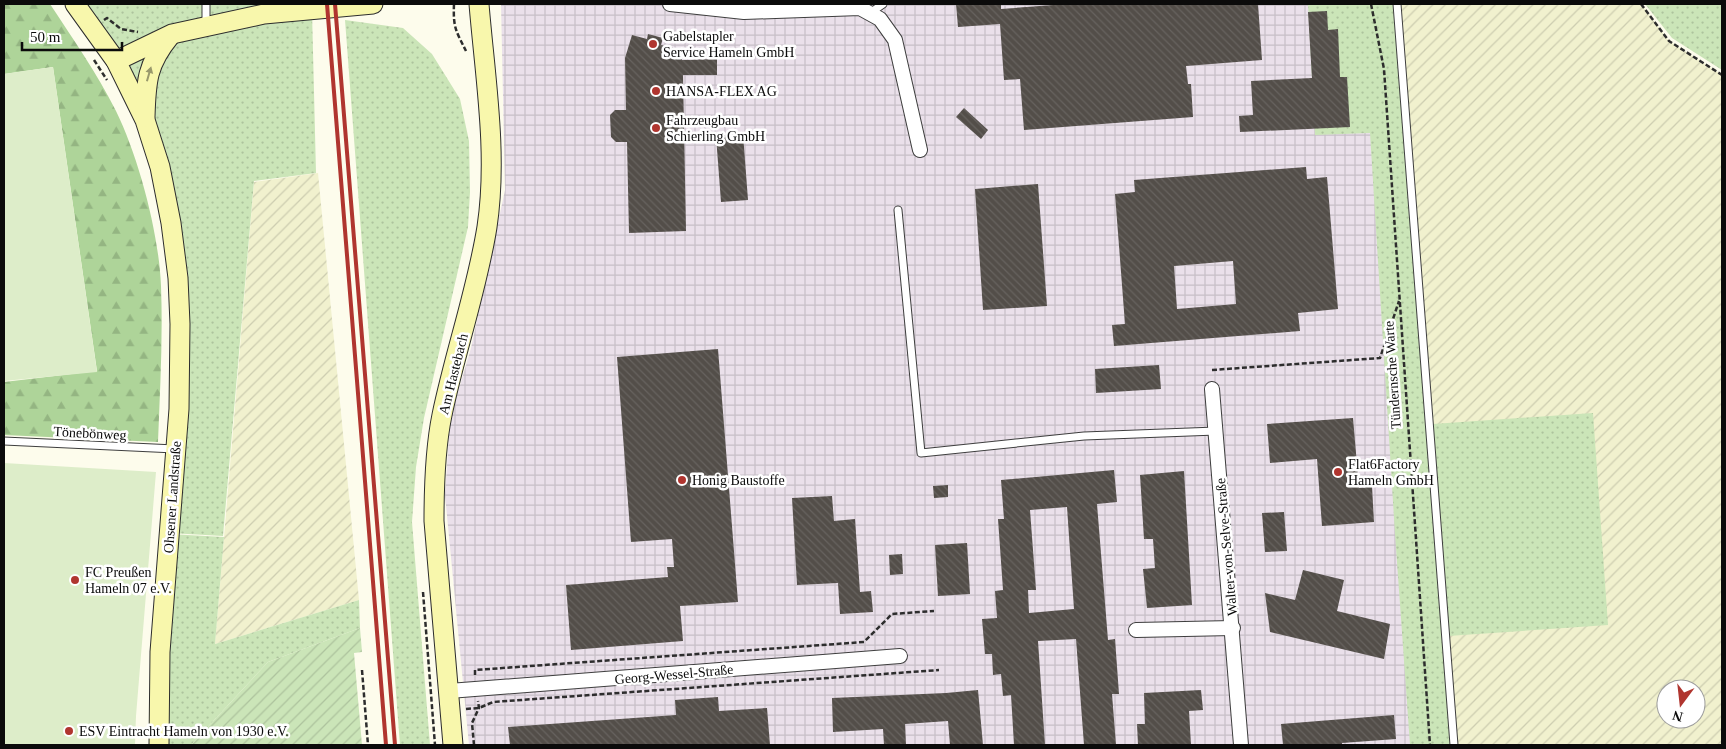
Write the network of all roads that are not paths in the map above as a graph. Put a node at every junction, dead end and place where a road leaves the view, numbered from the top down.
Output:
1 (75, 4) edge
2 (206, 4) edge
3 (373, 4) edge
4 (479, 4) edge
5 (670, 4) edge
6 (883, 4) edge
7 (1397, 4) edge
8 (870, 13) junction
9 (206, 27) junction
10 (172, 34) junction
11 (116, 61) junction
12 (145, 120) junction
13 (920, 150) dead end
14 (898, 210) dead end
15 (1212, 389) dead end
16 (1216, 431) junction
17 (4, 441) edge
18 (175, 449) junction
19 (1233, 628) junction
20 (1136, 630) dead end
21 (900, 656) dead end
22 (449, 691) junction
23 (159, 745) edge
24 (453, 745) edge
25 (1242, 745) edge
26 (1454, 745) edge

1 - 11 main road
2 - 9 lane
3 - 9 main road
4 - 22 main road, Am Hastebach
5 - 8 street
6 - 8 lane
7 - 26 lane
8 - 13 street
9 - 10 main road
10 - 11 main road
12 -> 10 main road
11 - 12 main road
12 - 18 main road, Ohsener Landstraße
14 - 16 lane
15 - 16 street, Walter-von-Selve-Straße
16 - 19 street, Walter-von-Selve-Straße
17 - 18 lane, Tönebönweg
18 - 23 main road, Ohsener Landstraße
19 - 20 street, Walter-von-Selve-Straße
19 - 25 street, Walter-von-Selve-Straße
21 - 22 street, Georg-Wessel-Straße
22 - 24 main road, Am Hastebach

